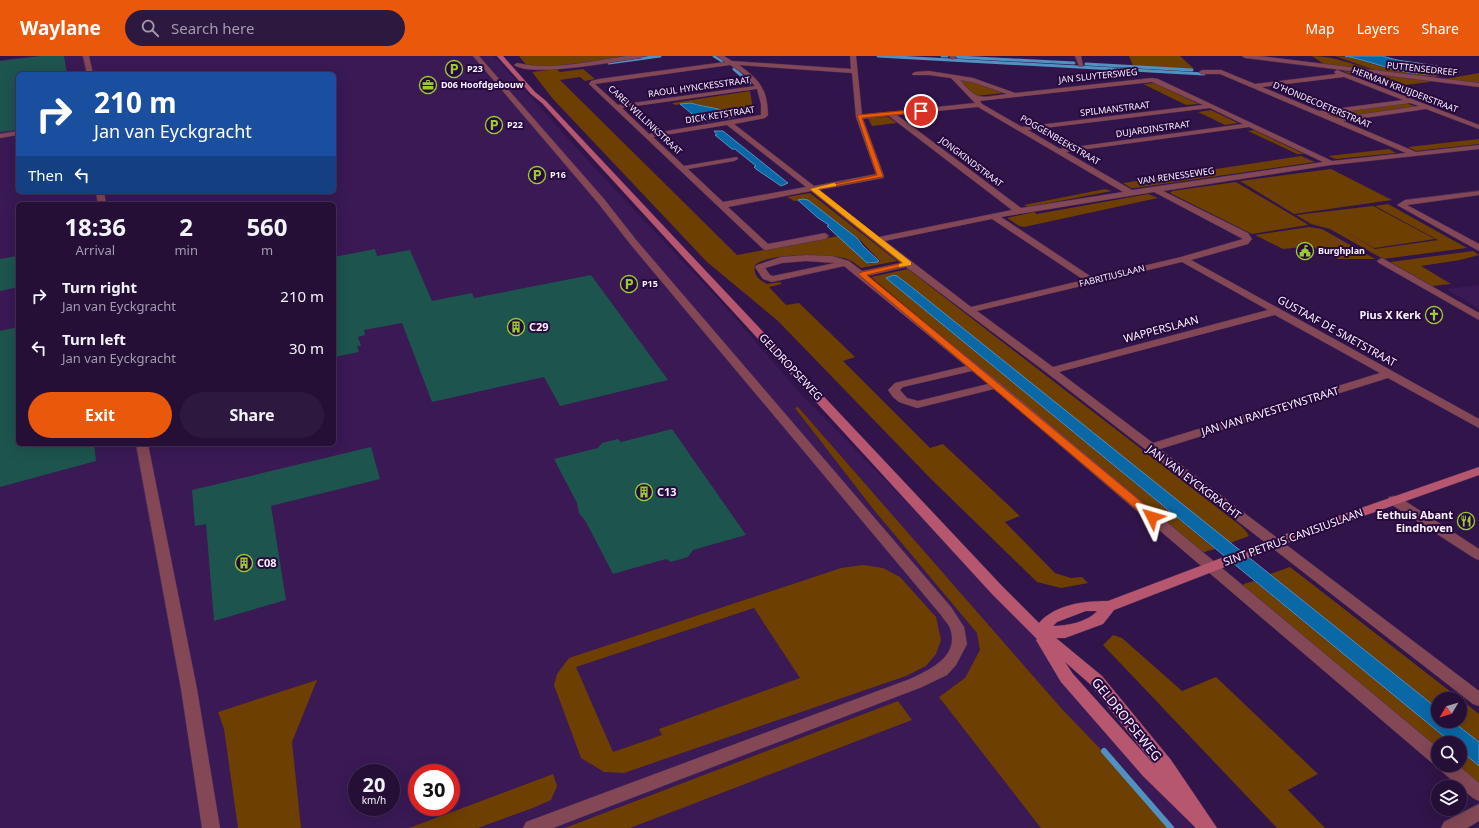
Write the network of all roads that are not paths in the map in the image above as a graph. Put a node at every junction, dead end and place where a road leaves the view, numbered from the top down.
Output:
1 (86, 56) edge
2 (476, 56) edge
3 (500, 56) edge
4 (507, 56) edge
5 (641, 56) edge
6 (720, 56) edge
7 (853, 56) edge
8 (1078, 56) edge
9 (1245, 56) edge
10 (1308, 56) edge
11 (732, 63) junction
12 (517, 65) junction
13 (1081, 66) dead end
14 (1326, 67) junction
15 (854, 71) junction
16 (90, 72) edge
17 (1202, 72) dead end
18 (915, 74) dead end
19 (1342, 75) junction
20 (956, 77) junction
21 (1479, 85) edge
22 (1254, 86) junction
23 (760, 87) junction
24 (1015, 95) junction
25 (1409, 101) junction
26 (544, 102) junction
27 (977, 102) junction
28 (1211, 106) junction
29 (617, 107) junction
30 (1426, 107) junction
31 (1318, 113) junction
32 (891, 114) junction
33 (859, 116) junction
34 (1335, 120) junction
35 (729, 123) junction
36 (1249, 124) junction
37 (1479, 127) edge
38 (1021, 129) junction
39 (16, 133) edge
40 (0, 136) edge
41 (648, 136) junction
42 (1479, 148) edge
43 (1059, 151) junction
44 (1417, 155) junction
45 (734, 159) dead end
46 (1331, 163) junction
47 (683, 168) junction
48 (814, 189) junction
49 (1154, 189) junction
50 (1131, 192) junction
51 (1479, 193) edge
52 (723, 205) junction
53 (1019, 211) junction
54 (996, 217) junction
55 (825, 236) dead end
56 (878, 240) junction
57 (1479, 248) edge
58 (1182, 259) junction
59 (1382, 261) dead end
60 (846, 263) junction
61 (908, 264) junction
62 (862, 274) junction
63 (1092, 280) junction
64 (969, 310) junction
65 (1277, 311) junction
66 (1479, 317) edge
67 (974, 366) junction
68 (1051, 371) junction
69 (1389, 374) junction
70 (996, 385) junction
71 (1479, 424) edge
72 (142, 446) edge
73 (1150, 448) junction
74 (1479, 471) edge
75 (1394, 500) junction
76 (1274, 543) junction
77 (1479, 555) edge
78 (1218, 565) junction
79 (1039, 632) junction
80 (1478, 699) edge
81 (1431, 752) edge
82 (1454, 772) edge
83 (1479, 793) edge
84 (1479, 812) edge
85 (1204, 824) edge
86 (211, 828) edge
87 (532, 828) edge
88 (1450, 828) edge

1 - 16 street
2 - 87 street
3 - 26 main road, GELDROPSEWEG
4 - 12 main road, GELDROPSEWEG
5 - 12 street
6 - 11 street
7 - 15 street
8 - 13 street
9 - 14 street, PUTTENSEDREEF
10 - 14 street
11 - 15 street
11 - 23 street
11 - 29 street, CAREL WILLINKSTRAAT
12 - 26 main road, GELDROPSEWEG
14 - 19 street, HERMAN KRUIJDERSTRAAT
14 - 21 street, PUTTENSEDREEF
15 - 33 street
17 - 22 street, D'HONDECOETERSTRAAT
18 - 20 street
19 - 22 street
19 - 25 street, HERMAN KRUIJDERSTRAAT
20 - 24 street
20 - 27 street, POGGENBEEKSTRAAT
22 - 31 street, D'HONDECOETERSTRAAT
23 - 29 street, RAOUL HYNCKESSTRAAT
23 - 35 street, DICK KETSTRAAT
24 - 27 street, JAN SLUYTERSWEG
24 - 28 street, JAN SLUYTERSWEG
25 - 30 street, HERMAN KRUIJDERSTRAAT
25 - 31 street
26 - 79 main road, GELDROPSEWEG
27 - 32 street, JAN SLUYTERSWEG
27 - 38 street, POGGENBEEKSTRAAT
28 - 36 street, JAN SLUYTERSWEG
28 - 38 street, SPILMANSTRAAT
29 - 41 street, CAREL WILLINKSTRAAT
30 - 34 street
30 - 37 street, HERMAN KRUIJDERSTRAAT
31 - 34 street, D'HONDECOETERSTRAAT
32 - 33 street, JAN SLUYTERSWEG
32 - 53 street, JONGKINDSTRAAT
33 - 48 street
34 - 44 street, D'HONDECOETERSTRAAT
35 - 41 street, DICK KETSTRAAT
35 - 48 street, JAN VAN EYCKGRACHT
36 - 43 street, DUJARDINSTRAAT
36 - 46 street, JAN SLUYTERSWEG
38 - 43 street, POGGENBEEKSTRAAT
39 - 40 street
41 - 47 street, CAREL WILLINKSTRAAT
42 - 44 street, VAN RENESSEWEG
43 - 50 street, POGGENBEEKSTRAAT
44 - 46 street, VAN RENESSEWEG
45 - 47 street, CAREL WILLINKSTRAAT
46 - 49 street, VAN RENESSEWEG
47 - 52 street, CAREL WILLINKSTRAAT
48 - 52 street
48 - 56 street, JAN VAN EYCKGRACHT
49 - 50 street, VAN RENESSEWEG
49 - 58 street, FABRITIUSLAAN
50 - 53 street, VAN RENESSEWEG
51 - 57 street
52 - 55 street, CAREL WILLINKSTRAAT
53 - 54 street, VAN RENESSEWEG
54 - 56 street, VAN RENESSEWEG
54 - 63 street
56 - 61 street, JAN VAN EYCKGRACHT
58 - 63 street, FABRITIUSLAAN
58 - 65 street, GUSTAAF DE SMETSTRAAT
59 - 66 street
60 - 60 street
60 - 62 street
61 - 62 street
61 - 64 street, JAN VAN EYCKGRACHT
62 - 67 street
63 - 64 street, FABRITIUSLAAN
64 - 68 street, JAN VAN EYCKGRACHT
65 - 68 street, WAPPERSLAAN
65 - 69 street, GUSTAAF DE SMETSTRAAT
67 - 70 street
67 - 70 street
68 - 73 street, JAN VAN EYCKGRACHT
69 - 71 street, GUSTAAF DE SMETSTRAAT
69 - 73 street, JAN VAN RAVESTEYNSTRAAT
70 - 78 street
72 - 86 street
73 - 76 street, JAN VAN EYCKGRACHT
74 - 75 main road, SINT PETRUS CANISIUSLAAN
75 - 76 main road, SINT PETRUS CANISIUSLAAN
75 - 77 street
76 - 78 main road, SINT PETRUS CANISIUSLAAN
76 - 80 street, JAN VAN EYCKGRACHT
78 - 79 main road, SINT PETRUS CANISIUSLAAN
78 - 81 street
79 - 85 main road, GELDROPSEWEG
82 - 83 street
84 - 88 street

